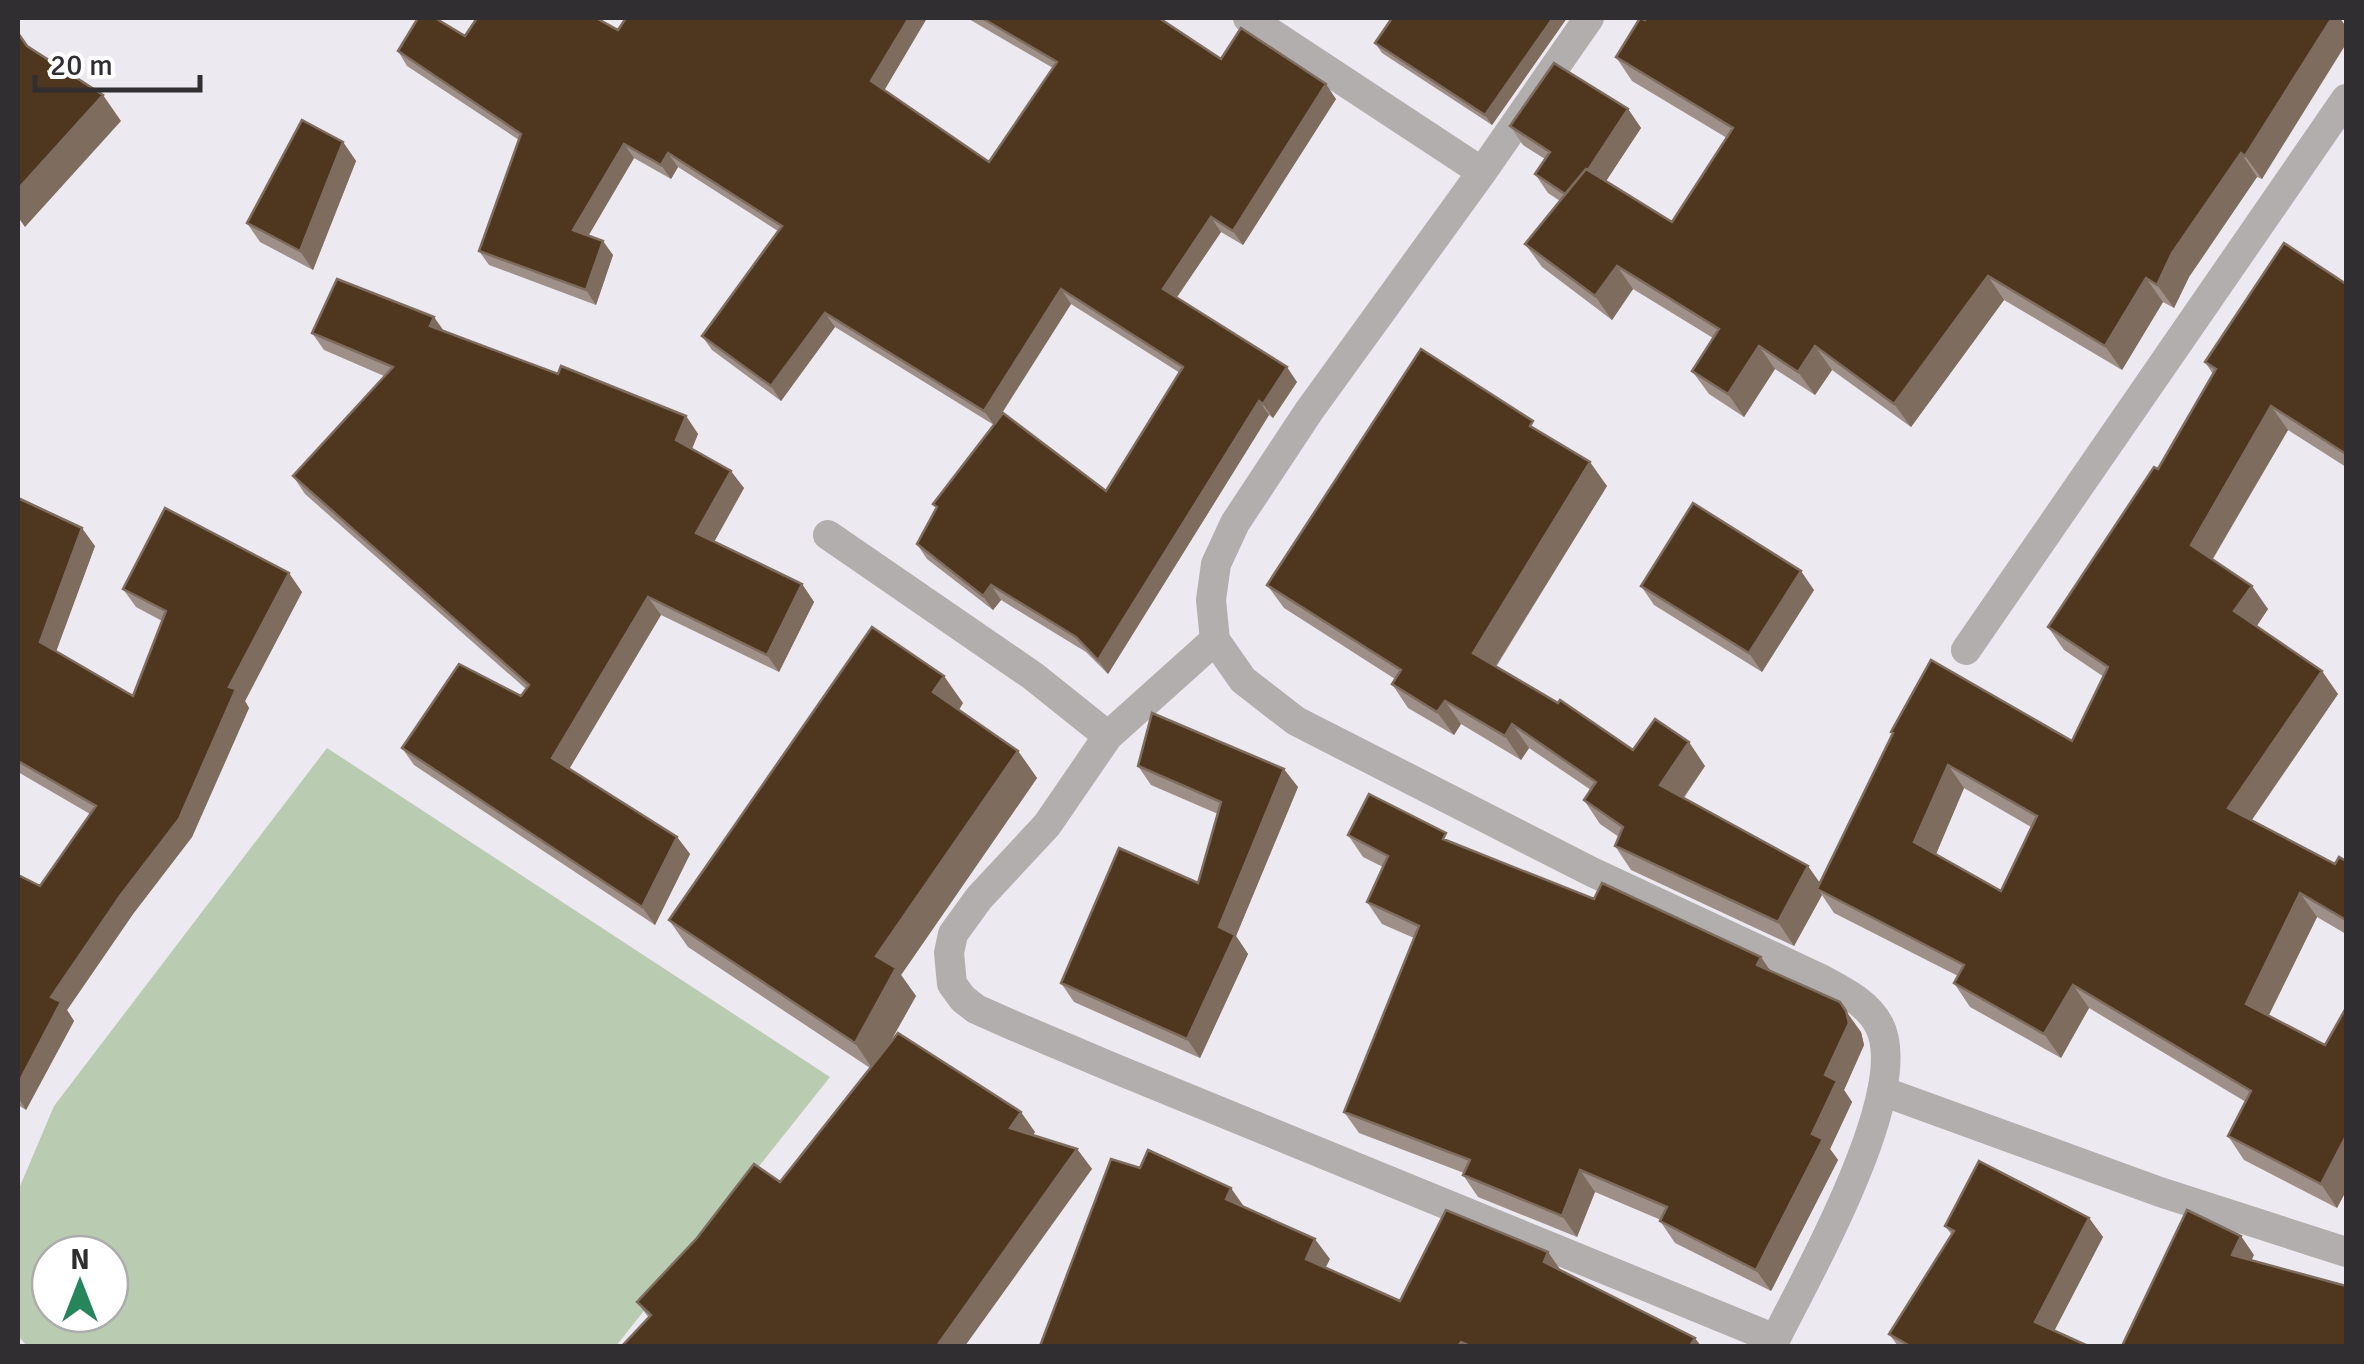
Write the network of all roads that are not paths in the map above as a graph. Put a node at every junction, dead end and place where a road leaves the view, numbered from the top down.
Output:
1 (1248, 18) edge
2 (1589, 18) edge
3 (2346, 98) edge
4 (1482, 172) junction
5 (828, 535) dead end
6 (1215, 640) junction
7 (1966, 650) dead end
8 (1108, 736) junction
9 (1882, 1091) junction
10 (2346, 1252) edge
11 (1774, 1343) edge

1 - 4 street
2 - 4 street
3 - 7 street
4 - 6 street
5 - 8 street
6 - 8 street
6 - 9 street
8 - 11 street
9 - 10 street
9 - 11 street

